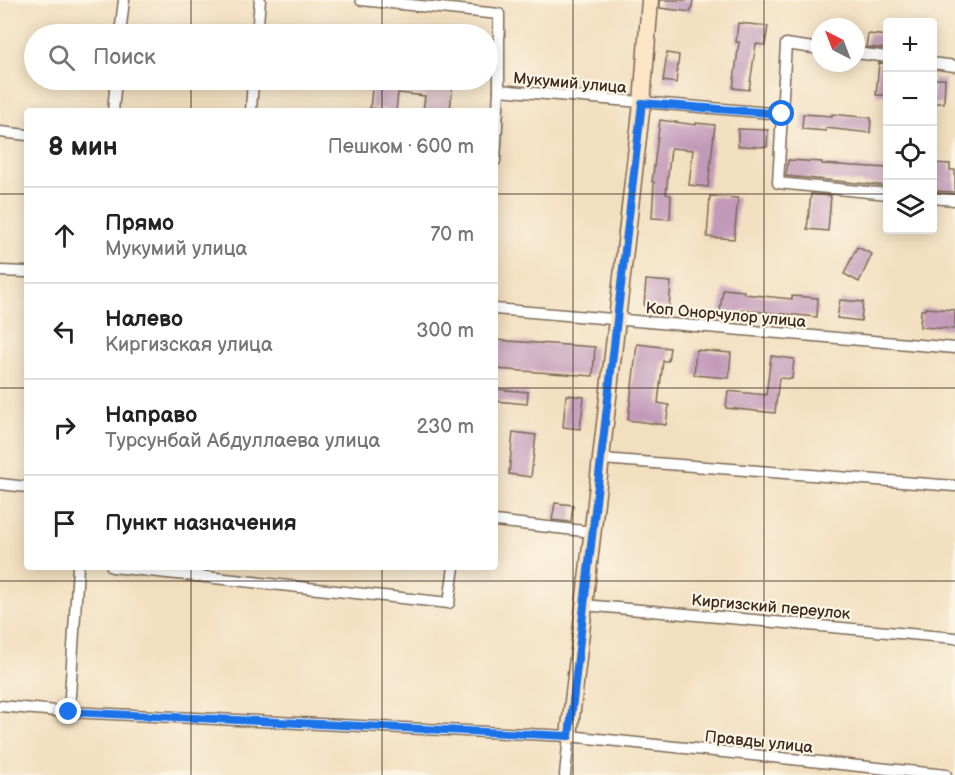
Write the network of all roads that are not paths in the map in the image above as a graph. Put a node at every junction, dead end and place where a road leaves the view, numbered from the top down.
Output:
1 (124, 0) edge
2 (260, 0) edge
3 (361, 0) edge
4 (650, 0) edge
5 (121, 24) edge
6 (258, 24) edge
7 (811, 48) edge
8 (865, 54) edge
9 (883, 56) edge
10 (937, 64) edge
11 (955, 66) edge
12 (115, 90) edge
13 (253, 90) edge
14 (499, 90) junction
15 (642, 103) junction
16 (113, 108) edge
17 (251, 108) edge
18 (498, 108) edge
19 (782, 114) junction
20 (0, 132) edge
21 (24, 135) edge
22 (883, 194) edge
23 (937, 198) edge
24 (955, 200) edge
25 (0, 270) edge
26 (24, 272) edge
27 (498, 309) edge
28 (618, 319) junction
29 (955, 348) edge
30 (602, 459) junction
31 (0, 484) edge
32 (955, 486) edge
33 (24, 487) edge
34 (498, 521) edge
35 (593, 532) junction
36 (78, 570) edge
37 (140, 570) edge
38 (454, 570) edge
39 (584, 605) junction
40 (955, 638) edge
41 (0, 706) edge
42 (69, 712) junction
43 (569, 736) junction
44 (565, 775) edge
45 (946, 775) edge

1 - 5 street
2 - 6 street
3 - 14 street
4 - 15 street
7 - 19 street
8 - 9 street
10 - 11 street
12 - 16 street
13 - 17 street
14 - 15 street, Мукумий улица
14 - 18 street
15 - 19 street, Мукумий улица
15 - 28 street
19 - 22 street
20 - 21 street
23 - 24 street
25 - 26 street
27 - 28 street, Коп Онорчулор улица
28 - 29 street, Коп Онорчулор улица
28 - 30 street
30 - 32 street
30 - 35 street
31 - 33 street
34 - 35 street
35 - 39 street
36 - 42 street
37 - 38 street
39 - 40 street, Киргизский переулок
39 - 43 street
41 - 42 street, Правды улица
42 - 43 street, Правды улица
43 - 44 street
43 - 45 street, Правды улица

